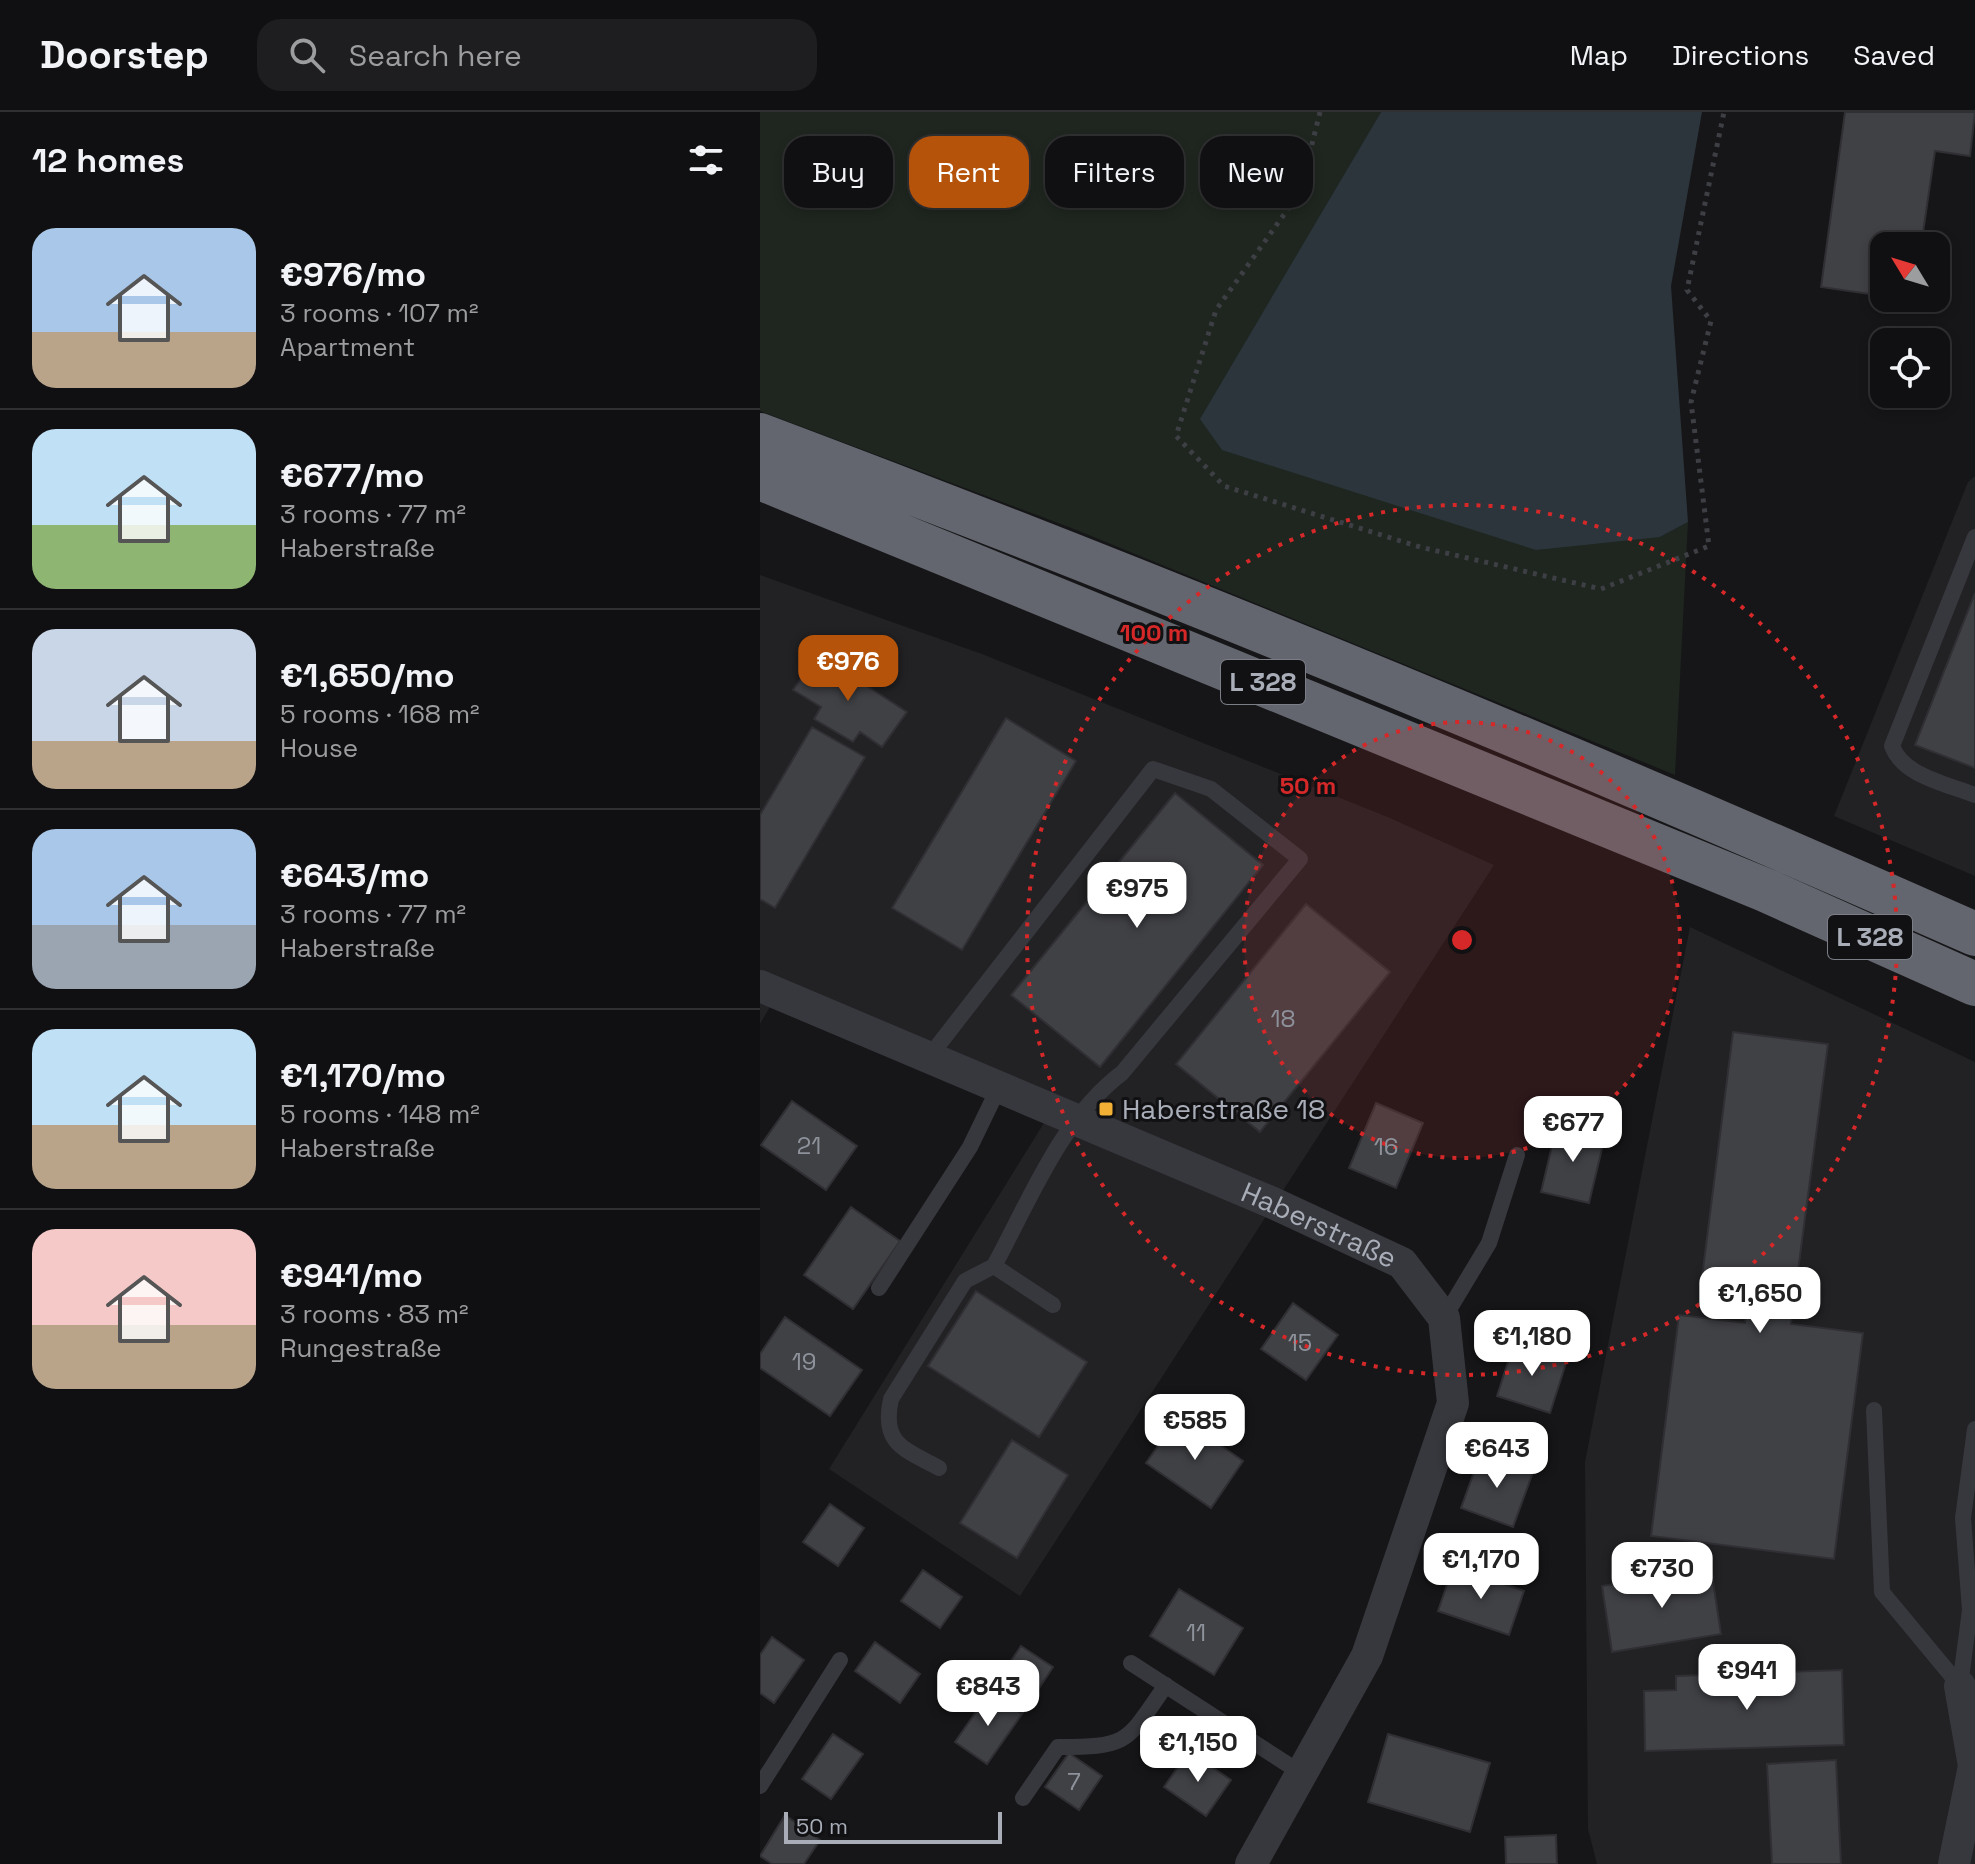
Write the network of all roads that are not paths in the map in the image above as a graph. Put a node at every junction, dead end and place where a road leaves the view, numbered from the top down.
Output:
1 (760, 435) edge
2 (760, 478) edge
3 (1975, 537) edge
4 (1975, 795) edge
5 (1975, 934) edge
6 (1975, 984) edge
7 (760, 986) edge
8 (929, 1057) junction
9 (999, 1087) junction
10 (1075, 1120) junction
11 (1517, 1155) dead end
12 (994, 1266) junction
13 (879, 1288) dead end
14 (1053, 1305) dead end
15 (1444, 1318) junction
16 (1874, 1410) dead end
17 (1975, 1429) edge
18 (939, 1468) dead end
19 (840, 1660) dead end
20 (1131, 1663) dead end
21 (1166, 1685) junction
22 (1960, 1686) junction
23 (1974, 1766) edge
24 (1301, 1773) junction
25 (760, 1786) edge
26 (1023, 1798) dead end
27 (1251, 1864) edge
28 (1954, 1864) edge

1 - 5 highway, L 328
2 - 6 highway, L 328
3 - 4 lane
7 - 8 street, Haberstraße
8 - 9 street, Haberstraße
8 - 10 lane
9 - 10 street, Haberstraße
9 - 13 lane
10 - 12 lane
10 - 15 street, Haberstraße
11 - 15 lane
12 - 14 lane
12 - 18 lane
15 - 24 street
16 - 22 lane
17 - 22 lane
19 - 25 lane
20 - 21 lane
21 - 24 lane
21 - 26 lane
22 - 23 street
23 - 28 street
24 - 27 street

